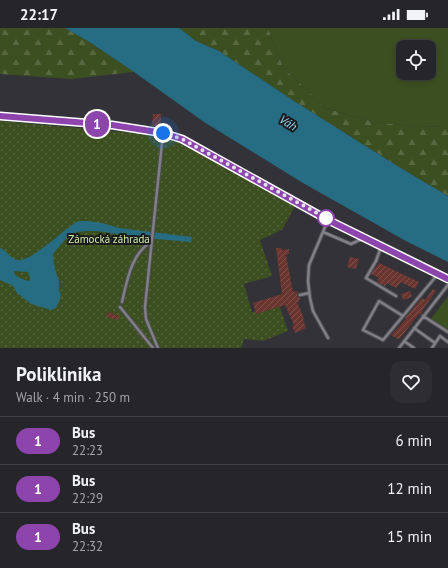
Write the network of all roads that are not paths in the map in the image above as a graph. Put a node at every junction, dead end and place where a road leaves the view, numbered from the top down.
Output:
1 (0, 116) edge
2 (163, 133) junction
3 (328, 220) junction
4 (323, 232) junction
5 (364, 238) junction
6 (152, 241) junction
7 (382, 247) junction
8 (438, 274) junction
9 (448, 279) edge
10 (448, 285) edge
11 (309, 293) junction
12 (300, 295) dead end
13 (396, 296) dead end
14 (122, 302) dead end
15 (120, 308) dead end
16 (403, 316) junction
17 (423, 316) junction
18 (414, 328) junction
19 (448, 332) edge
20 (328, 338) dead end
21 (404, 341) junction
22 (448, 342) edge
23 (435, 343) junction
24 (153, 348) edge
25 (158, 348) edge
26 (399, 348) edge
27 (414, 348) edge
28 (432, 348) edge

1 - 2 street
2 - 3 street
2 - 6 lane
3 - 4 lane
3 - 5 street
4 - 5 lane
4 - 11 lane
5 - 7 street
6 - 14 lane
6 - 25 lane
7 - 8 street
7 - 13 lane
8 - 9 street
8 - 16 lane
10 - 17 lane
11 - 12 lane
11 - 20 lane
15 - 24 lane
16 - 16 lane
17 - 18 lane
17 - 19 lane
18 - 21 lane
18 - 23 lane
21 - 26 lane
21 - 27 lane
22 - 23 lane
23 - 28 lane

